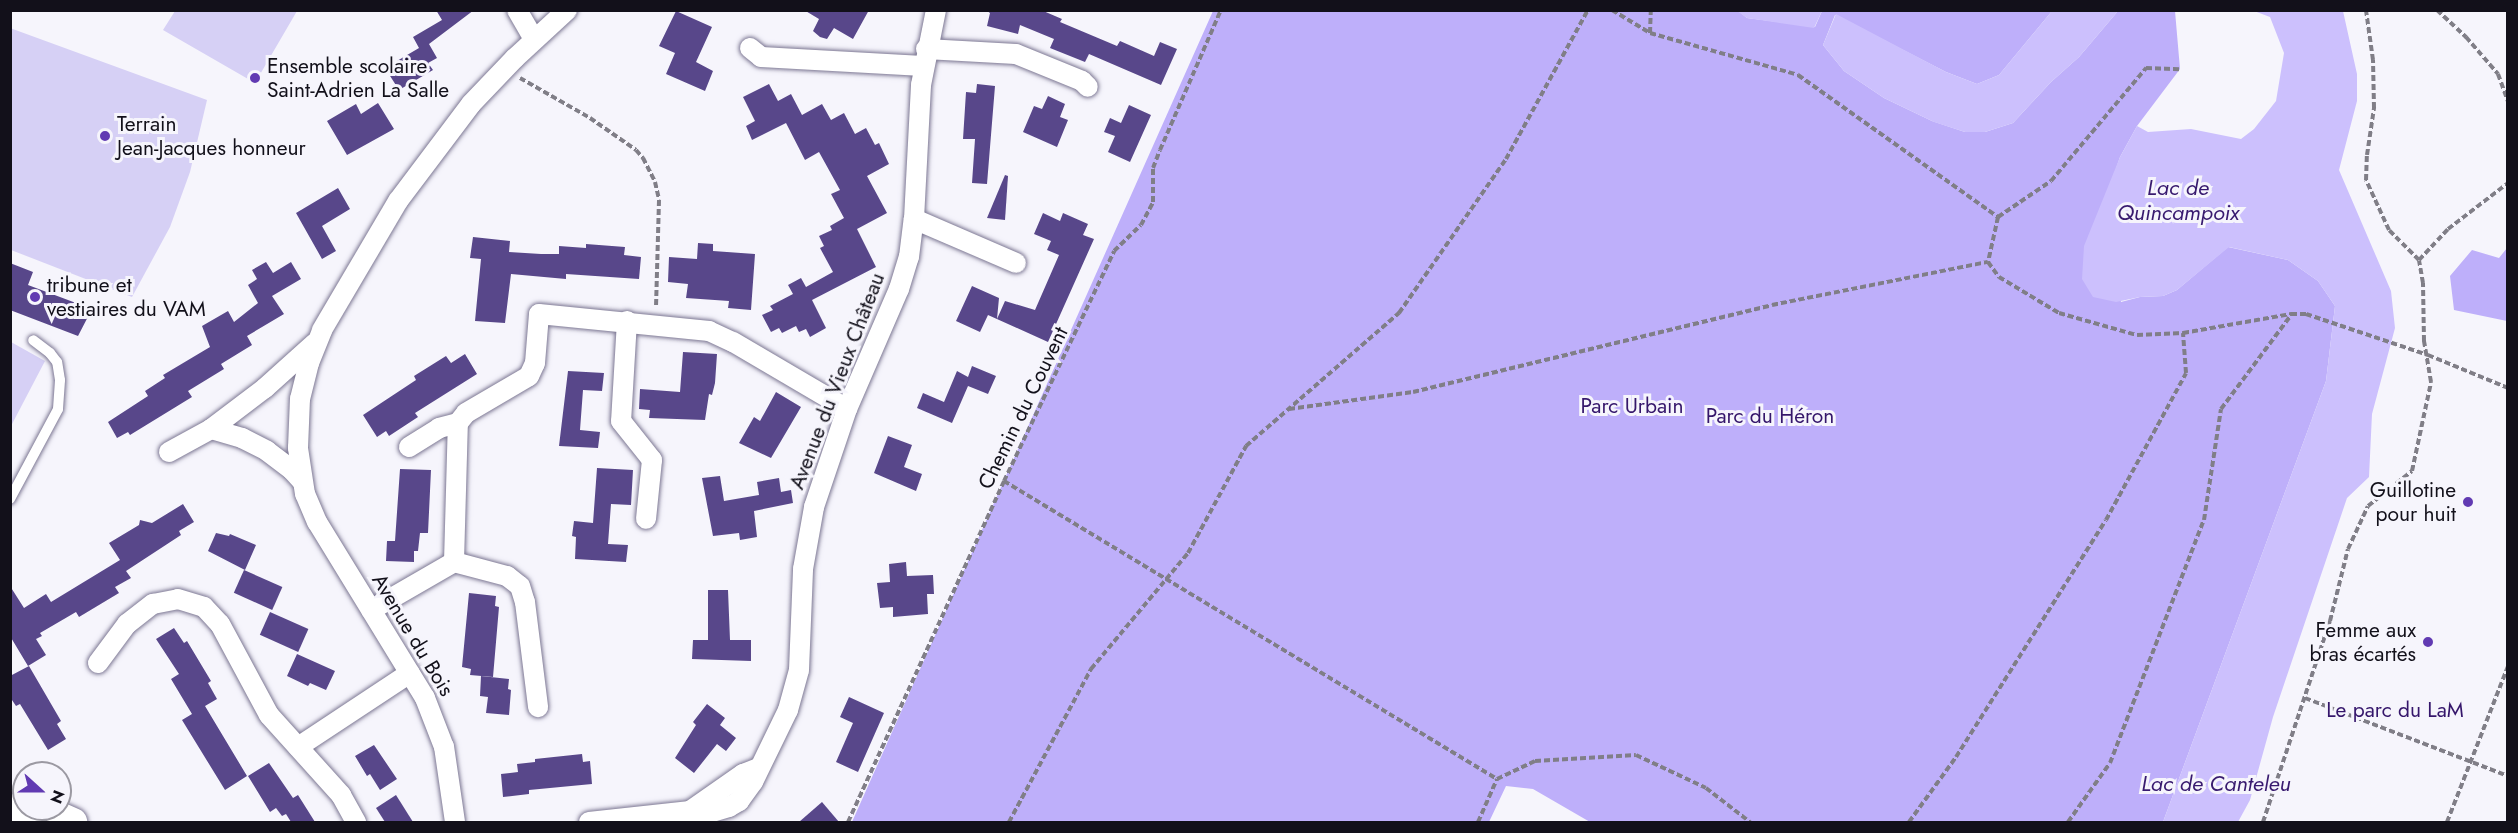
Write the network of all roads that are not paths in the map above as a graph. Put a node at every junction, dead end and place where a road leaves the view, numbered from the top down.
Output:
1 (518, 10) edge
2 (567, 10) edge
3 (936, 10) edge
4 (534, 40) junction
5 (750, 48) dead end
6 (924, 58) junction
7 (1088, 87) dead end
8 (914, 219) junction
9 (1016, 263) dead end
10 (627, 321) junction
11 (33, 340) dead end
12 (316, 341) junction
13 (847, 410) junction
14 (458, 423) junction
15 (211, 429) junction
16 (409, 447) dead end
17 (169, 452) dead end
18 (302, 481) junction
19 (10, 499) edge
20 (646, 519) dead end
21 (454, 562) junction
22 (371, 610) junction
23 (98, 663) dead end
24 (410, 673) junction
25 (538, 707) dead end
26 (298, 747) junction
27 (10, 808) edge
28 (665, 819) edge
29 (41, 822) edge
30 (356, 822) edge
31 (455, 822) edge
32 (589, 822) edge

1 - 4 street
2 - 4 street, Avenue du Bois
3 - 6 street, Avenue du Vieux Château
4 - 12 street, Avenue du Bois
5 - 6 street
6 - 7 street
6 - 8 street, Avenue du Vieux Château
8 - 9 street
8 - 13 street, Avenue du Vieux Château
10 - 13 street
10 - 14 street
10 - 20 street
11 - 19 lane
12 - 15 street, Avenue du Bois
12 - 18 street, Avenue du Bois
13 - 28 street, Avenue du Vieux Château
14 - 16 street
14 - 21 street
15 - 17 street, Avenue du Bois
15 - 18 street, Avenue du Bois
18 - 22 street, Avenue du Bois
21 - 22 street
21 - 25 street
22 - 24 street, Avenue du Bois
23 - 26 street
24 - 26 street
24 - 31 street, Avenue du Bois
26 - 30 street
27 - 29 main road
28 - 32 street, Avenue du Vieux Château

